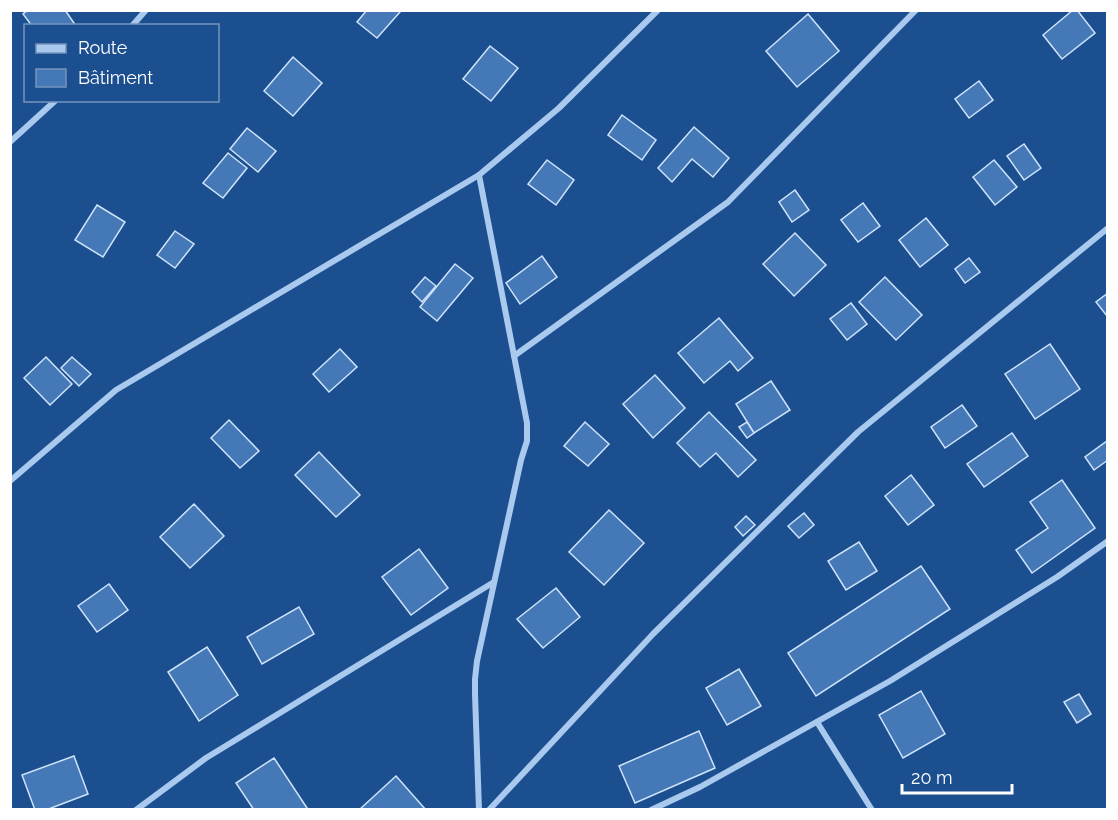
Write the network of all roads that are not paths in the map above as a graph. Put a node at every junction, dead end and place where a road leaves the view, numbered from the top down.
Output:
1 (146, 10) edge
2 (658, 10) edge
3 (916, 10) edge
4 (134, 24) edge
5 (54, 102) edge
6 (10, 142) edge
7 (479, 175) junction
8 (1107, 228) edge
9 (514, 356) junction
10 (10, 481) edge
11 (1107, 541) edge
12 (494, 582) junction
13 (817, 722) junction
14 (136, 810) edge
15 (479, 810) edge
16 (489, 810) edge
17 (651, 810) edge
18 (872, 810) edge

1 - 4 street
2 - 7 street
3 - 9 street
5 - 6 street
7 - 9 street
7 - 10 street
8 - 16 street
9 - 12 street
11 - 13 street
12 - 14 street
12 - 15 street
13 - 17 street
13 - 18 street

